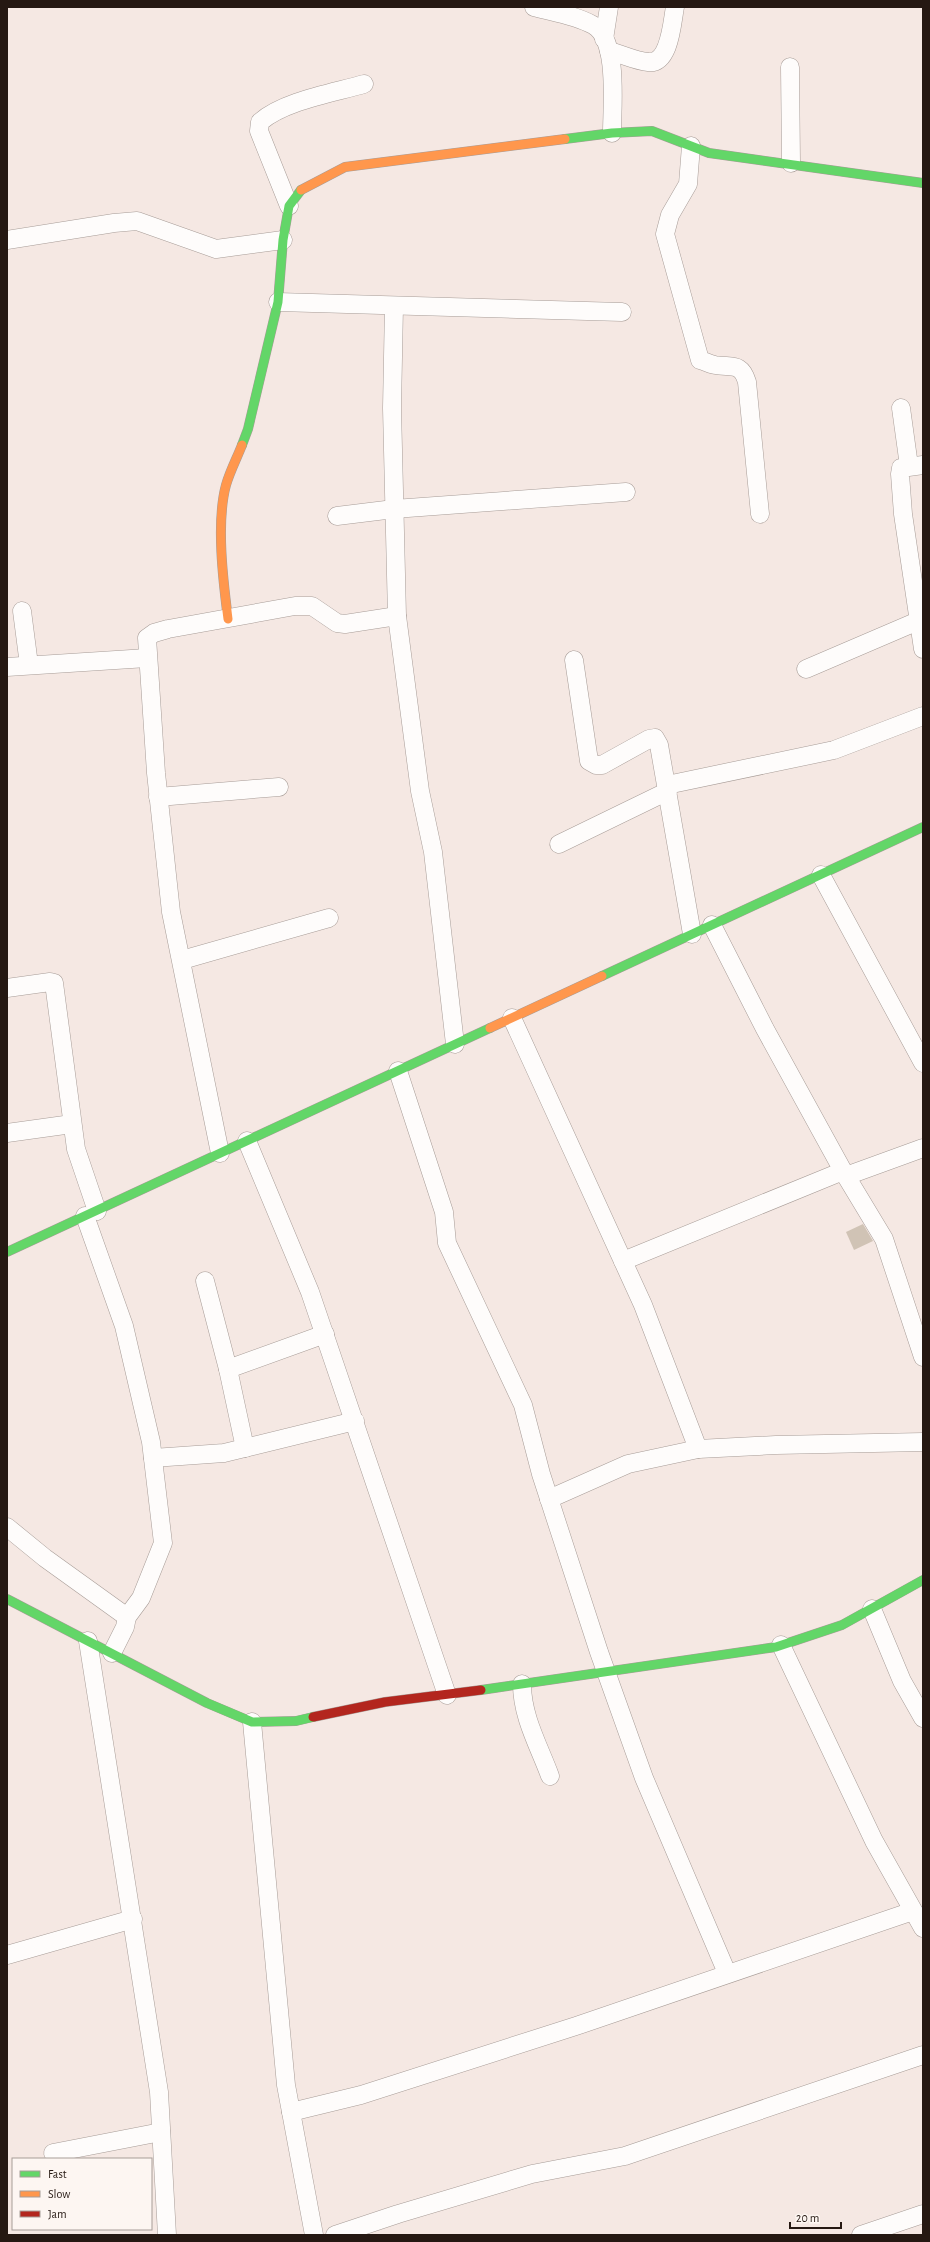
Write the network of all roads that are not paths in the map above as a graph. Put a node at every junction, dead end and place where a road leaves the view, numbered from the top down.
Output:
1 (534, 7) edge
2 (609, 7) edge
3 (675, 7) edge
4 (607, 45) junction
5 (790, 67) dead end
6 (364, 84) dead end
7 (612, 133) junction
8 (691, 146) junction
9 (791, 163) junction
10 (923, 183) edge
11 (289, 206) junction
12 (7, 240) edge
13 (283, 240) junction
14 (278, 302) junction
15 (394, 306) junction
16 (622, 312) dead end
17 (901, 408) dead end
18 (916, 466) edge
19 (626, 492) dead end
20 (394, 509) junction
21 (760, 514) dead end
22 (337, 516) dead end
23 (22, 611) dead end
24 (397, 616) junction
25 (228, 619) junction
26 (920, 627) edge
27 (923, 649) edge
28 (147, 658) junction
29 (574, 660) dead end
30 (29, 666) junction
31 (7, 667) edge
32 (806, 669) dead end
33 (923, 716) edge
34 (279, 787) dead end
35 (667, 788) junction
36 (158, 797) junction
37 (923, 827) edge
38 (559, 844) dead end
39 (820, 875) junction
40 (329, 918) dead end
41 (712, 925) junction
42 (692, 934) junction
43 (182, 960) junction
44 (7, 988) edge
45 (512, 1018) junction
46 (455, 1044) junction
47 (923, 1063) edge
48 (398, 1071) junction
49 (72, 1124) junction
50 (7, 1133) edge
51 (247, 1141) junction
52 (923, 1148) edge
53 (220, 1153) junction
54 (844, 1174) junction
55 (91, 1213) junction
56 (7, 1252) edge
57 (623, 1261) junction
58 (205, 1281) dead end
59 (325, 1334) junction
60 (923, 1357) edge
61 (228, 1370) junction
62 (355, 1421) junction
63 (923, 1442) edge
64 (245, 1448) junction
65 (698, 1449) junction
66 (153, 1458) junction
67 (549, 1499) junction
68 (7, 1527) edge
69 (923, 1580) edge
70 (923, 1591) edge
71 (901, 1593) junction
72 (7, 1599) edge
73 (872, 1609) junction
74 (126, 1622) junction
75 (88, 1640) junction
76 (781, 1645) junction
77 (113, 1650) junction
78 (607, 1672) junction
79 (522, 1684) junction
80 (447, 1695) junction
81 (923, 1718) edge
82 (252, 1722) junction
83 (550, 1776) dead end
84 (913, 1911) junction
85 (133, 1919) junction
86 (923, 1928) edge
87 (7, 1955) edge
88 (727, 1973) junction
89 (923, 2055) edge
90 (291, 2112) junction
91 (161, 2132) junction
92 (53, 2153) dead end
93 (923, 2214) edge
94 (167, 2235) edge
95 (314, 2235) edge
96 (336, 2235) edge
97 (861, 2235) edge

1 - 4 street
2 - 4 street
3 - 4 street
4 - 7 street
5 - 9 street
6 - 11 street
7 - 8 street
7 - 11 street
8 - 9 street
8 - 21 street
9 - 10 street
11 - 13 street
12 - 13 street
13 - 14 street
14 - 15 street
14 - 25 street
15 - 16 street
15 - 20 street
17 - 18 street
18 - 26 street
19 - 20 street
20 - 22 street
20 - 24 street
23 - 30 street
24 - 25 street
24 - 46 street
25 - 28 street
26 - 27 street
26 - 32 street
28 - 30 street
28 - 36 street
29 - 35 street
30 - 31 street
33 - 35 street
34 - 36 street
35 - 38 street
35 - 42 street
36 - 43 street
37 - 39 street
39 - 41 street
39 - 47 street
40 - 43 street
41 - 42 street
41 - 54 street
42 - 45 street
43 - 53 street
44 - 49 street
45 - 46 street
45 - 57 street
46 - 48 street
48 - 51 street
48 - 67 street
49 - 50 street
49 - 55 street
51 - 53 street
51 - 59 street
52 - 54 street
53 - 55 street
54 - 57 street
54 - 60 street
55 - 56 street
55 - 66 street
57 - 65 street
58 - 61 street
59 - 61 street
59 - 62 street
61 - 64 street
62 - 64 street
62 - 80 street
63 - 65 street
64 - 66 street
65 - 67 street
66 - 74 street
67 - 78 street
68 - 74 street
69 - 71 street
70 - 71 street
71 - 73 street
72 - 75 street
73 - 76 street
73 - 81 street
74 - 77 street
75 - 77 street
75 - 85 street
76 - 78 street
76 - 84 street
77 - 82 street
78 - 79 street
78 - 88 street
79 - 80 street
79 - 83 street
80 - 82 street
82 - 90 street
84 - 86 street
84 - 88 street
85 - 87 street
85 - 91 street
88 - 90 street
89 - 96 street
90 - 95 street
91 - 92 street
91 - 94 street
93 - 97 street

